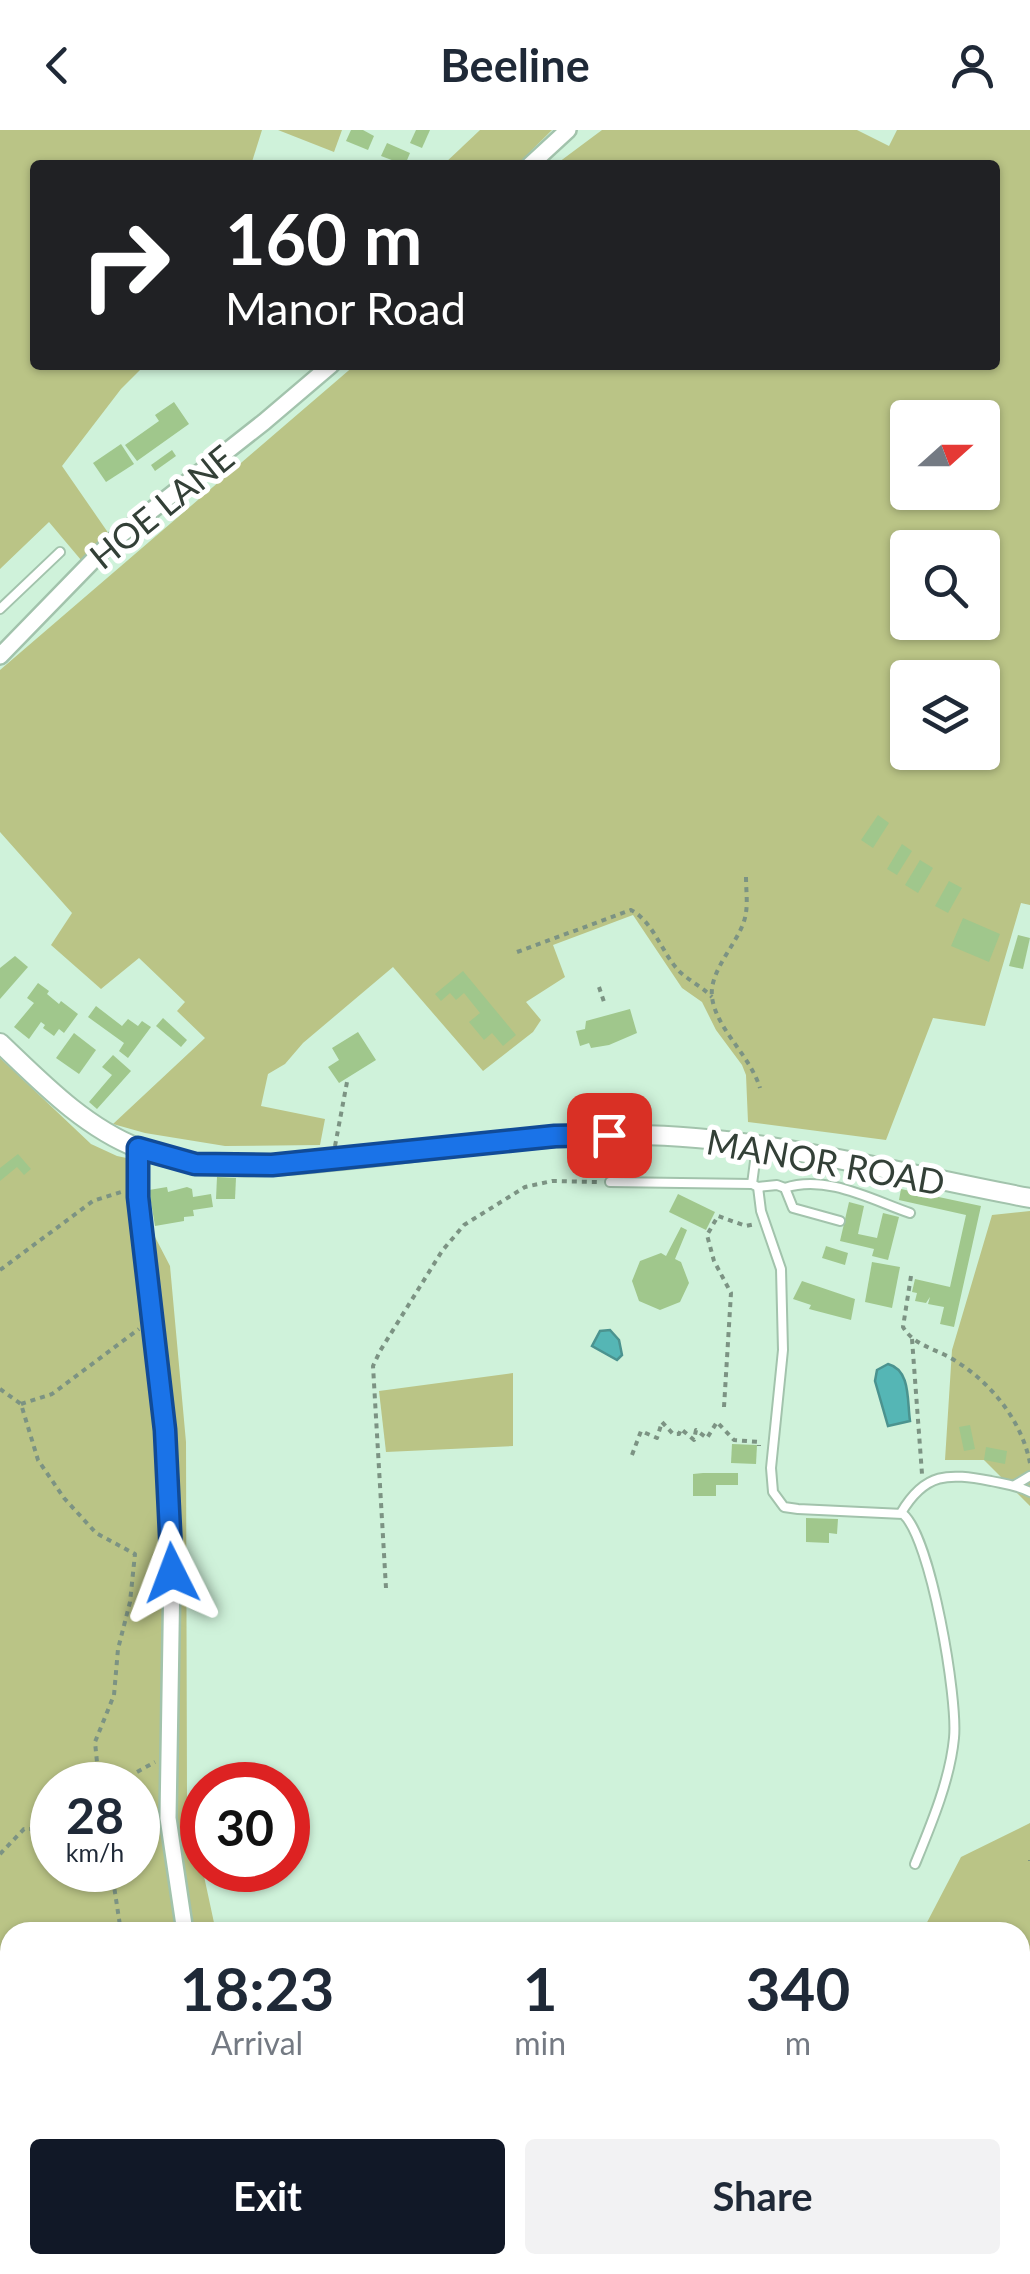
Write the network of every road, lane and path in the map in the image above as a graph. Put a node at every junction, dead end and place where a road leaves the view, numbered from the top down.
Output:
1 (568, 130) edge
2 (535, 160) edge
3 (325, 370) edge
4 (60, 552) dead end
5 (0, 608) edge
6 (0, 656) edge
7 (746, 876) dead end
8 (517, 952) dead end
9 (599, 987) dead end
10 (712, 996) junction
11 (604, 1002) dead end
12 (0, 1043) edge
13 (347, 1082) dead end
14 (760, 1088) dead end
15 (756, 1146) junction
16 (138, 1148) junction
17 (334, 1161) junction
18 (610, 1182) joint
19 (755, 1185) junction
20 (786, 1188) junction
21 (138, 1197) junction
22 (1030, 1198) edge
23 (910, 1213) dead end
24 (764, 1218) junction
25 (840, 1221) dead end
26 (0, 1270) edge
27 (911, 1276) dead end
28 (154, 1316) junction
29 (912, 1340) junction
30 (0, 1389) edge
31 (22, 1404) junction
32 (724, 1406) dead end
33 (632, 1455) dead end
34 (759, 1461) dead end
35 (1030, 1464) edge
36 (1030, 1476) edge
37 (1015, 1485) junction
38 (1030, 1492) edge
39 (913, 1493) junction
40 (901, 1513) junction
41 (386, 1588) dead end
42 (170, 1755) junction
43 (98, 1762) edge
44 (156, 1762) edge
45 (30, 1829) edge
46 (0, 1854) edge
47 (915, 1864) dead end
48 (115, 1892) edge
49 (120, 1922) edge
50 (184, 1922) edge

1 - 2 street
3 - 6 street, HOE LANE
4 - 5 lane
7 - 10 path
8 - 10 path
9 - 11 path
10 - 14 path
12 - 16 street, MANOR ROAD
13 - 17 path
15 - 17 street, MANOR ROAD
15 - 19 lane
15 - 22 street, MANOR ROAD
16 - 17 street, MANOR ROAD
16 - 21 street
18 - 19 lane
18 - 41 path
19 - 20 lane
19 - 24 lane
20 - 23 lane
20 - 25 lane
21 - 26 path
21 - 28 street
24 - 32 path
24 - 40 lane
27 - 29 path
28 - 31 path
28 - 42 street
29 - 35 path
29 - 39 path
30 - 31 path
31 - 43 path
33 - 34 path
36 - 37 lane
37 - 38 lane
37 - 39 lane
39 - 40 lane
40 - 47 lane
42 - 44 path
42 - 50 street
45 - 46 path
48 - 49 path

